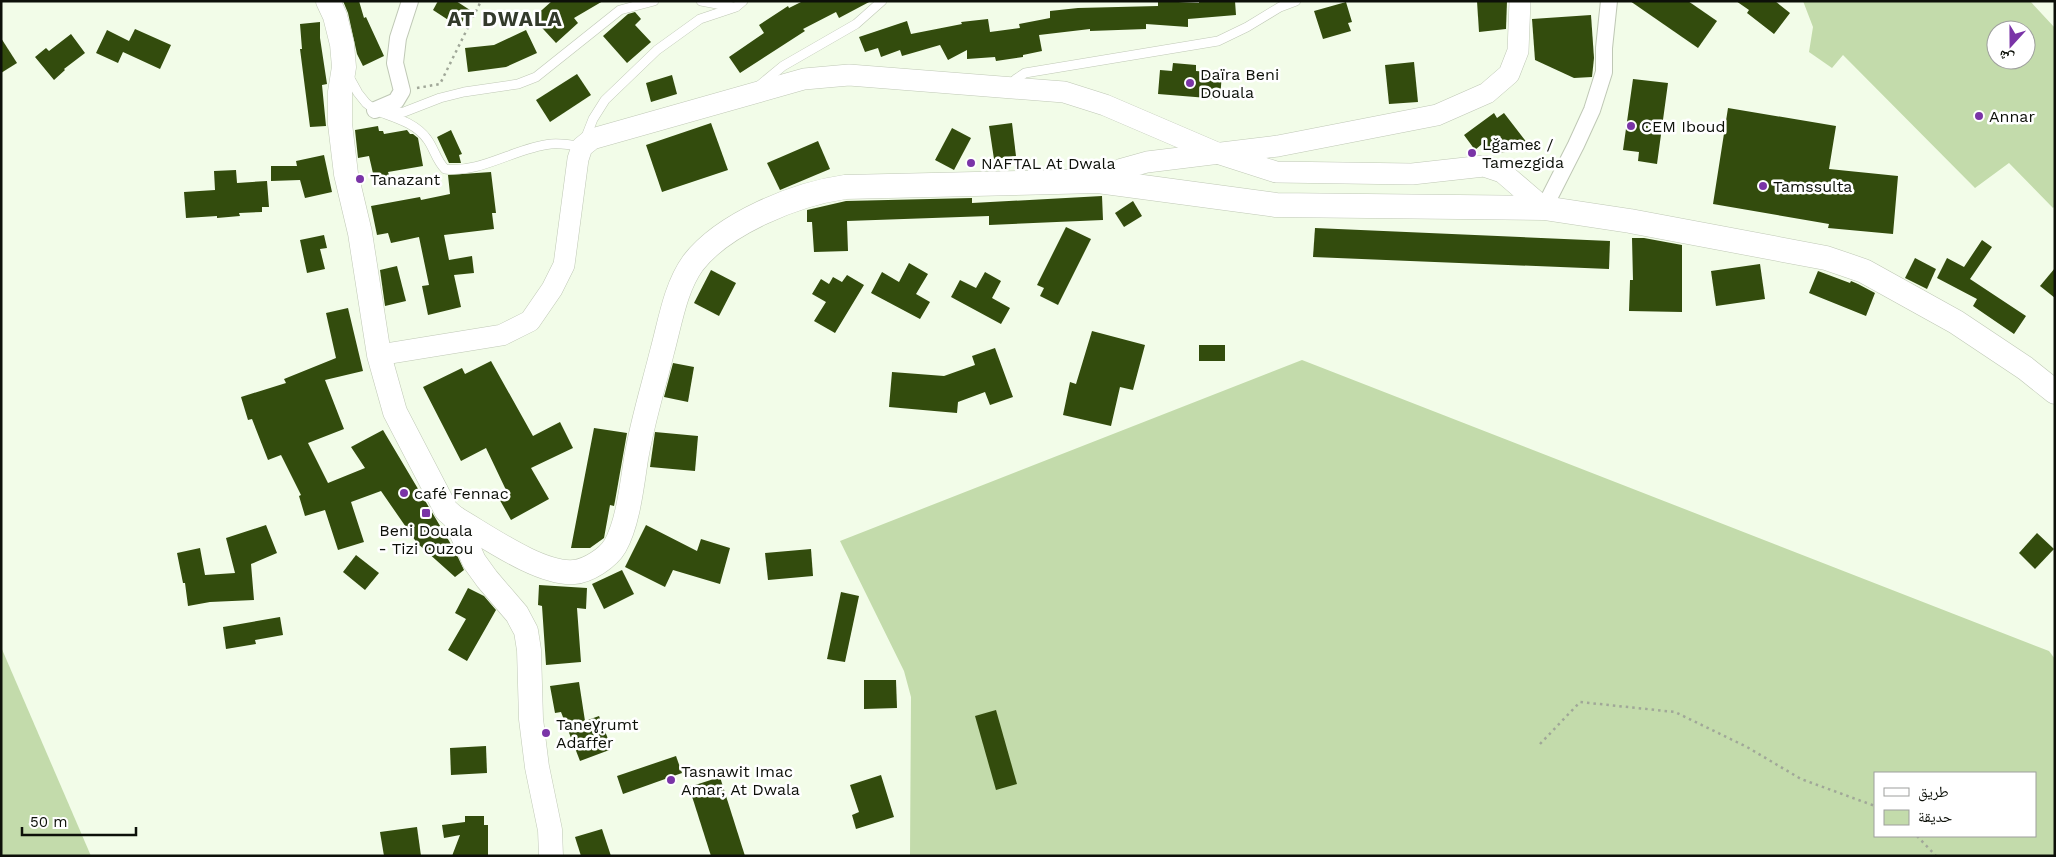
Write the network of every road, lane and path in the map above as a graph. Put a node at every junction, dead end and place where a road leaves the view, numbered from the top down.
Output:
1 (328, 1) edge
2 (410, 1) edge
3 (481, 1) edge
4 (654, 1) edge
5 (701, 1) edge
6 (882, 1) edge
7 (1296, 1) edge
8 (1520, 1) edge
9 (1609, 1) edge
10 (739, 4) edge
11 (344, 67) junction
12 (1008, 87) junction
13 (402, 91) junction
14 (748, 95) junction
15 (375, 110) junction
16 (582, 147) junction
17 (1217, 153) junction
18 (1098, 181) junction
19 (1544, 208) junction
20 (379, 355) junction
21 (2055, 392) edge
22 (455, 518) junction
23 (1540, 744) dead end
24 (1874, 806) edge
25 (1918, 837) edge
26 (553, 855) edge
27 (1936, 856) edge

1 - 11 main road
2 - 13 street
3 - 13 path
4 - 15 lane
5 - 10 lane
6 - 14 lane
7 - 12 lane
8 - 17 street
9 - 19 street
10 - 16 lane
11 - 15 lane
11 - 20 main road
12 - 14 street
12 - 17 street
13 - 15 street
14 - 16 street
15 - 16 lane
16 - 20 street
17 - 18 street
17 - 19 street
18 - 19 main road
18 - 22 main road
19 - 21 main road
20 - 22 main road
22 - 26 main road
23 - 24 path
25 - 27 path

